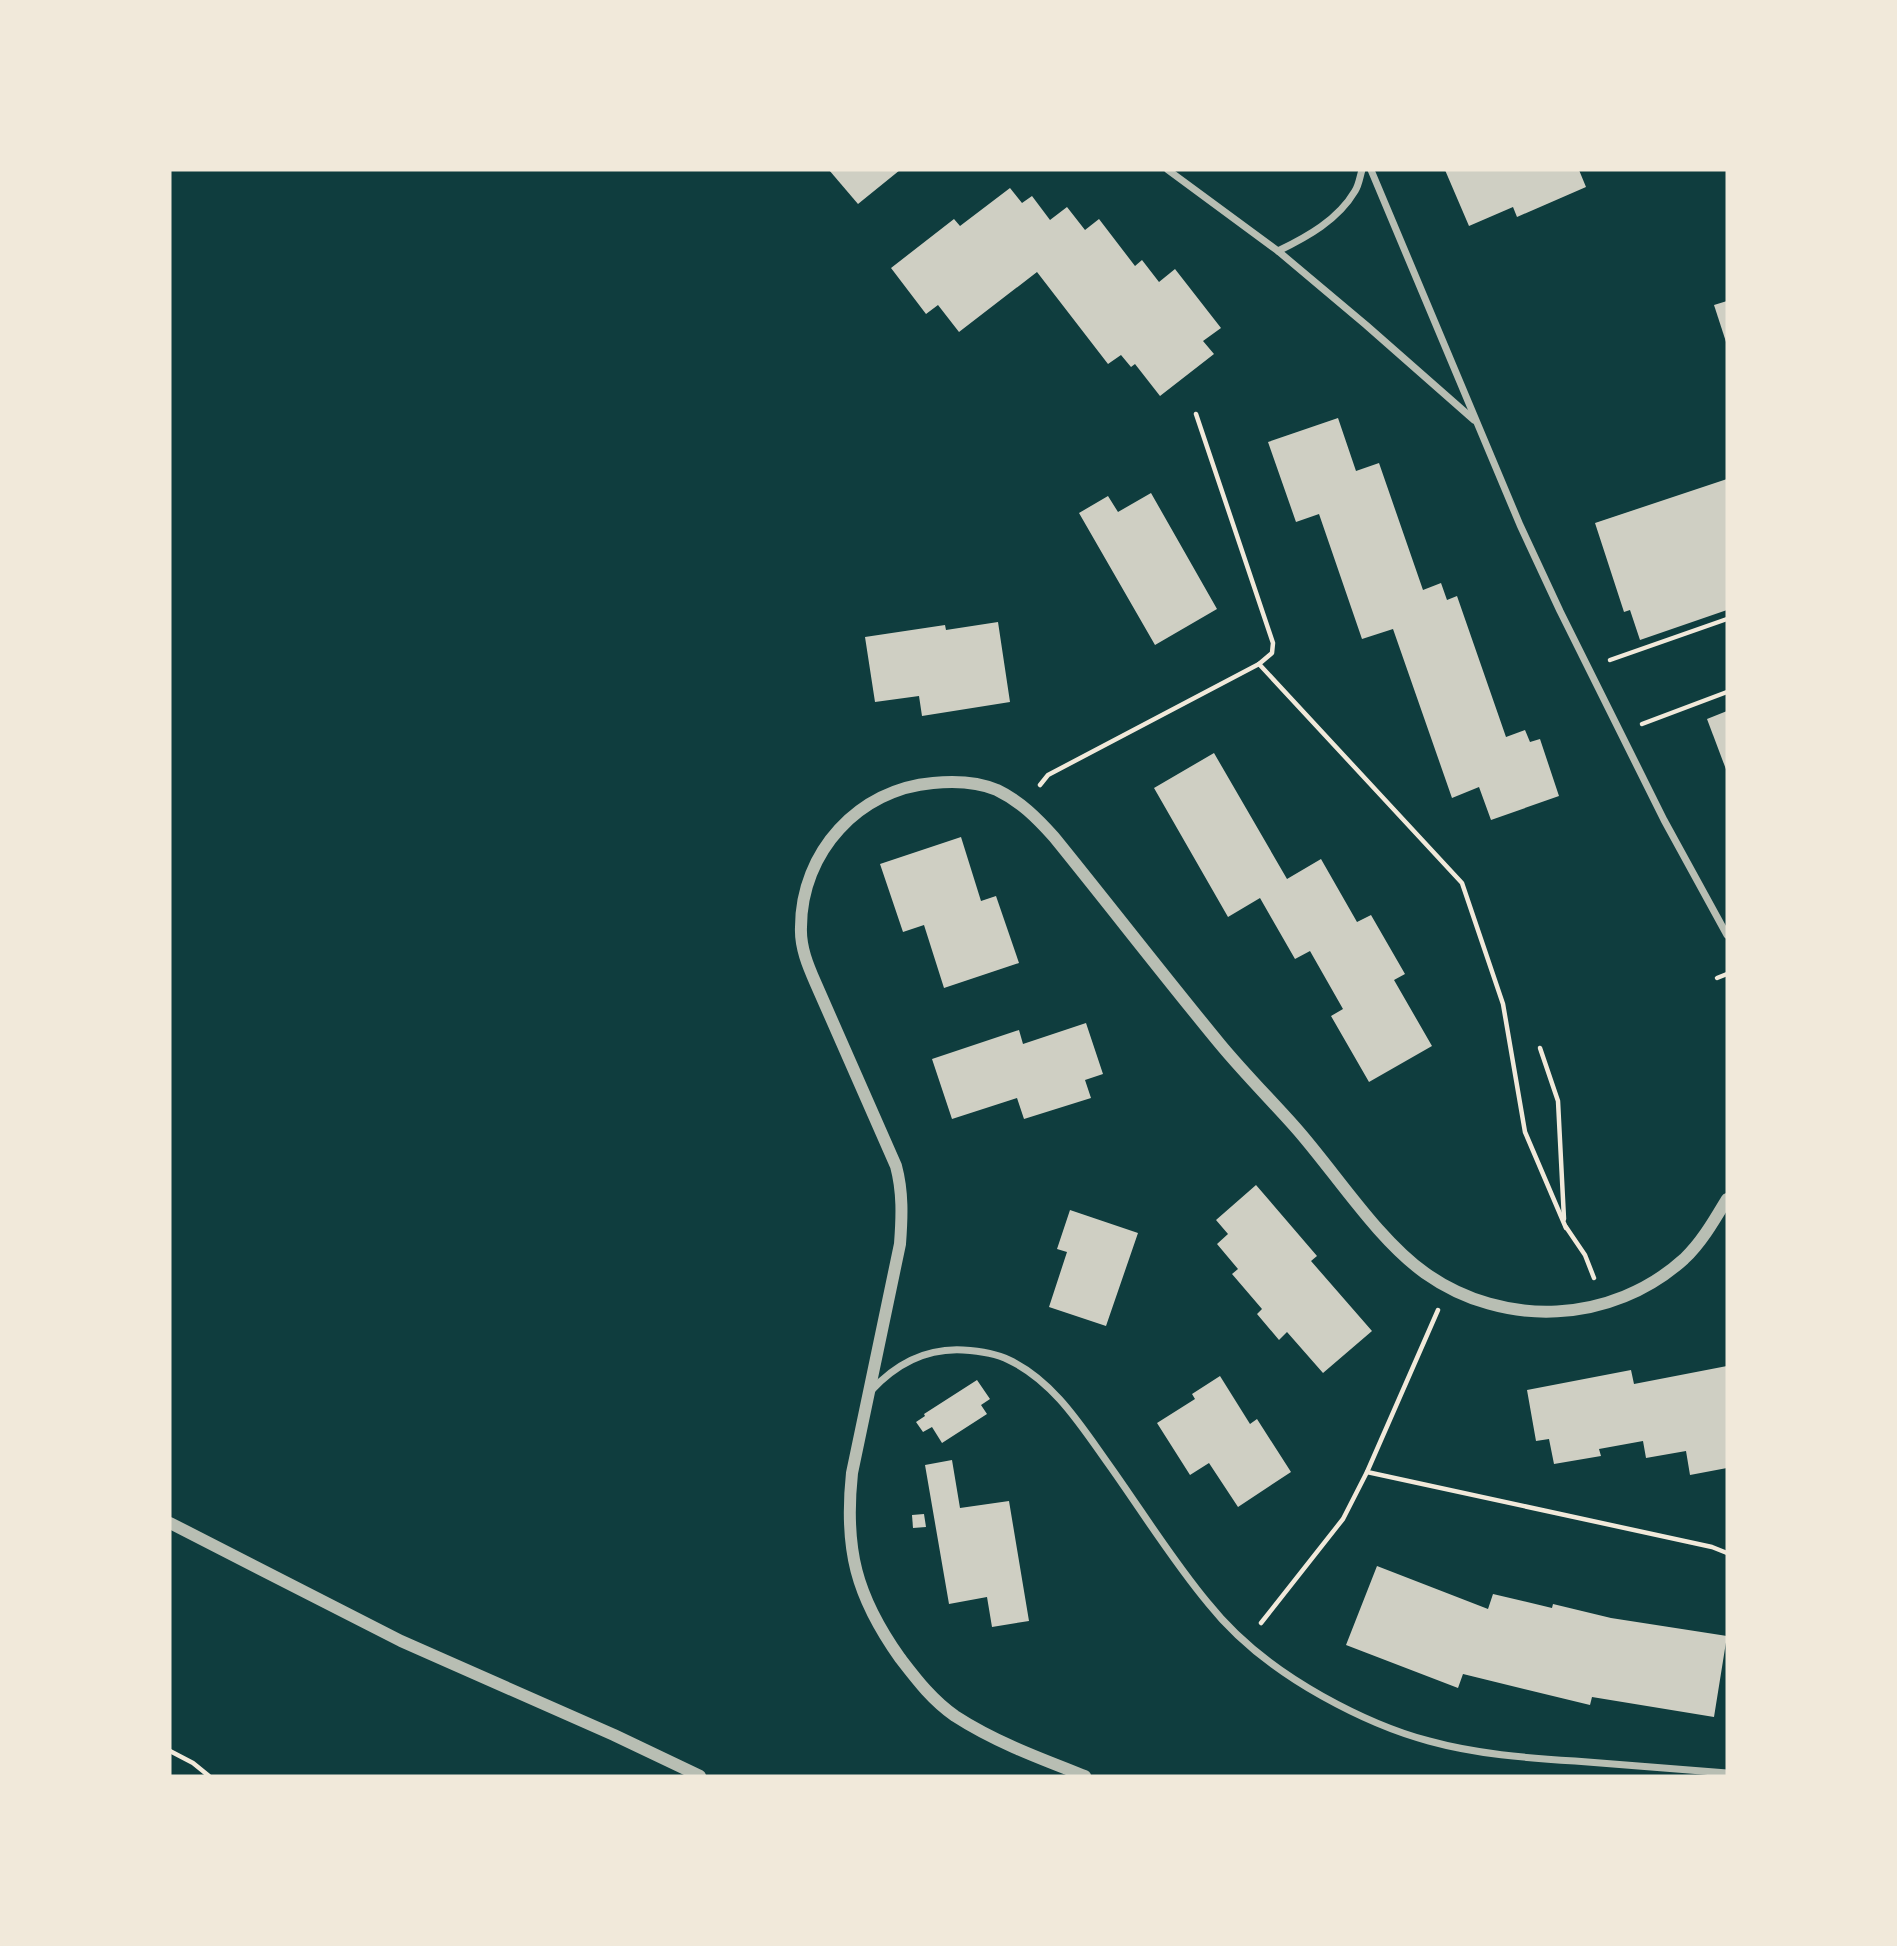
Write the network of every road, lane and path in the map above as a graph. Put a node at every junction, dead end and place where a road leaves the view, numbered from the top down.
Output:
1 (1168, 170) edge
2 (1362, 170) edge
3 (1371, 170) edge
4 (1278, 251) junction
5 (1196, 414) dead end
6 (1478, 423) junction
7 (1727, 619) edge
8 (1609, 660) dead end
9 (1259, 664) junction
10 (1727, 692) edge
11 (1642, 725) dead end
12 (1039, 786) dead end
13 (1727, 935) edge
14 (1727, 974) edge
15 (1717, 978) dead end
16 (1540, 1048) dead end
17 (1727, 1199) edge
18 (1566, 1228) junction
19 (1594, 1279) dead end
20 (1448, 1287) junction
21 (870, 1392) junction
22 (1367, 1472) junction
23 (170, 1523) edge
24 (1727, 1553) edge
25 (1256, 1629) dead end
26 (170, 1751) edge
27 (1727, 1773) edge
28 (209, 1776) edge
29 (700, 1776) edge
30 (1085, 1776) edge

1 - 4 street
2 - 4 street
3 - 6 street
4 - 6 street
5 - 9 path
6 - 13 street
7 - 8 path
9 - 12 path
9 - 18 path
10 - 11 path
14 - 15 path
16 - 18 path
17 - 20 street
18 - 19 path
20 - 21 street
20 - 22 path
21 - 27 street
21 - 30 street
22 - 24 path
22 - 25 path
23 - 29 street
26 - 28 path

